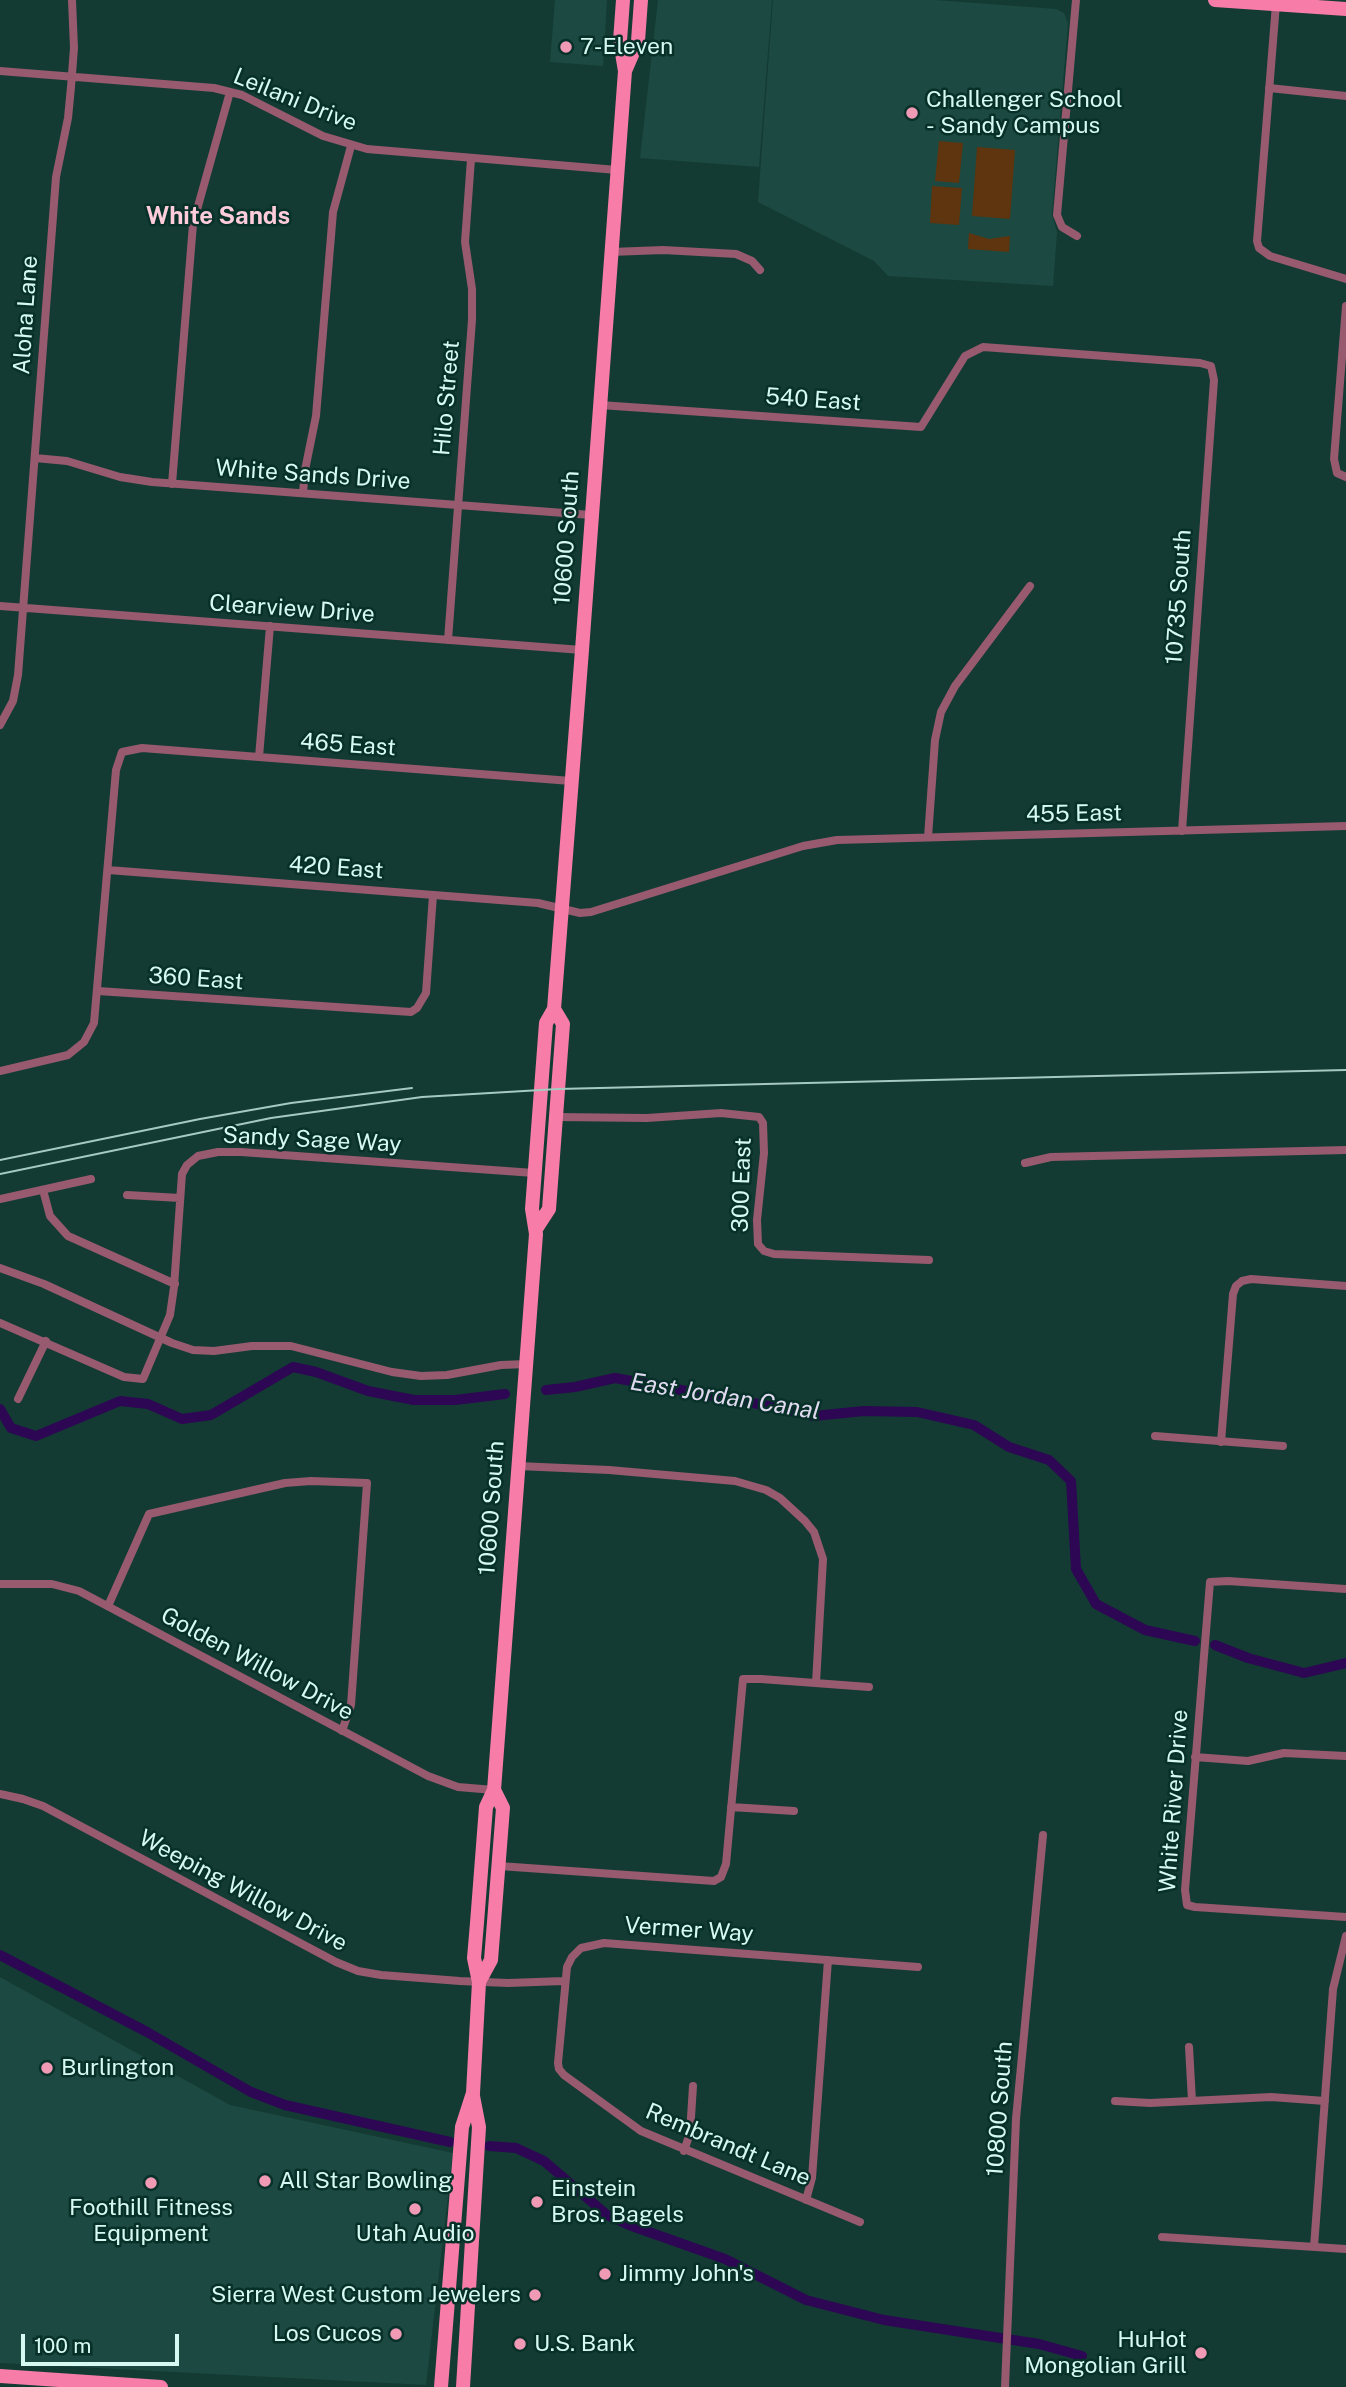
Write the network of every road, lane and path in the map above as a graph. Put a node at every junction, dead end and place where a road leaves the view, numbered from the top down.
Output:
1 (72, 0) edge
2 (623, 0) edge
3 (641, 0) edge
4 (1076, 0) edge
5 (1215, 0) edge
6 (1276, 4) junction
7 (1346, 9) edge
8 (0, 71) edge
9 (625, 71) junction
10 (71, 76) junction
11 (1269, 88) junction
12 (230, 92) junction
13 (1346, 96) edge
14 (351, 146) junction
15 (471, 159) junction
16 (617, 170) junction
17 (1077, 236) dead end
18 (611, 251) junction
19 (760, 270) dead end
20 (1346, 279) edge
21 (1346, 306) edge
22 (983, 347) joint
23 (600, 405) junction
24 (35, 458) junction
25 (1346, 477) edge
26 (172, 484) junction
27 (303, 494) junction
28 (458, 505) junction
29 (591, 515) junction
30 (1030, 586) dead end
31 (0, 606) edge
32 (23, 607) junction
33 (270, 626) junction
34 (448, 640) junction
35 (582, 650) junction
36 (0, 725) edge
37 (259, 757) junction
38 (571, 781) junction
39 (1346, 826) edge
40 (1182, 831) junction
41 (928, 837) junction
42 (108, 870) junction
43 (433, 895) junction
44 (562, 908) junction
45 (98, 990) junction
46 (554, 1009) junction
47 (0, 1071) edge
48 (556, 1117) junction
49 (1346, 1150) edge
50 (1025, 1163) dead end
51 (534, 1173) junction
52 (91, 1179) dead end
53 (43, 1190) junction
54 (127, 1195) dead end
55 (180, 1198) junction
56 (0, 1199) edge
57 (536, 1229) junction
58 (929, 1260) dead end
59 (0, 1268) edge
60 (174, 1284) junction
61 (1346, 1286) edge
62 (0, 1323) edge
63 (162, 1339) junction
64 (46, 1341) junction
65 (526, 1364) junction
66 (18, 1399) dead end
67 (1155, 1436) dead end
68 (1222, 1441) junction
69 (1283, 1446) dead end
70 (518, 1466) junction
71 (0, 1584) edge
72 (1346, 1589) edge
73 (107, 1606) junction
74 (816, 1683) junction
75 (869, 1687) dead end
76 (342, 1731) junction
77 (1346, 1756) edge
78 (1195, 1757) junction
79 (494, 1790) junction
80 (0, 1794) edge
81 (731, 1807) junction
82 (794, 1811) dead end
83 (1042, 1835) dead end
84 (499, 1866) junction
85 (1346, 1917) edge
86 (1346, 1936) edge
87 (828, 1960) junction
88 (918, 1967) dead end
89 (564, 1981) junction
90 (479, 1982) junction
91 (1189, 2047) dead end
92 (693, 2086) dead end
93 (473, 2093) junction
94 (1115, 2101) dead end
95 (1192, 2101) junction
96 (1325, 2101) junction
97 (461, 2148) junction
98 (684, 2151) junction
99 (806, 2200) junction
100 (860, 2222) dead end
101 (473, 2223) junction
102 (1161, 2237) dead end
103 (1314, 2247) junction
104 (1346, 2249) edge
105 (0, 2376) edge
106 (162, 2387) edge
107 (441, 2387) edge
108 (463, 2387) edge
109 (1005, 2387) edge

1 - 10 street, Aloha Lane
2 - 9 main road, 10600 South
3 - 9 main road, 10600 South
4 - 17 street
5 - 6 main road
6 - 7 main road
6 - 11 street
8 - 10 street, Leilani Drive
9 - 16 main road, 10600 South
10 - 12 street, Leilani Drive
10 - 24 street, Aloha Lane
11 - 13 street
11 - 20 street
12 - 14 street, Leilani Drive
12 - 26 street
14 - 15 street, Leilani Drive
14 - 27 street
15 - 16 street, Leilani Drive
15 - 28 street, Hilo Street
16 - 18 main road, 10600 South
18 - 19 street
18 - 23 main road, 10600 South
21 - 25 street
22 - 23 street, 540 East
22 - 40 street, 10735 South
23 - 29 main road, 10600 South
24 - 26 street, White Sands Drive
24 - 32 street, Aloha Lane
26 - 27 street, White Sands Drive
27 - 28 street, White Sands Drive
28 - 29 street, White Sands Drive
28 - 34 street, Hilo Street
29 - 35 main road, 10600 South
30 - 41 street
31 - 32 street, Clearview Drive
32 - 33 street, Clearview Drive
32 - 36 street, Aloha Lane
33 - 34 street, Clearview Drive
33 - 37 street
34 - 35 street, Clearview Drive
35 - 38 main road, 10600 South
37 - 38 street, 465 East
37 - 42 street, 465 East
38 - 44 main road, 10600 South
39 - 40 street, 455 East
40 - 41 street, 455 East
41 - 44 street, 455 East
42 - 43 street, 420 East
42 - 45 street
43 - 44 street, 420 East
43 - 45 street, 360 East
44 - 46 main road, 10600 South
45 - 47 street
46 - 48 main road, 10600 South
46 - 51 main road, 10600 South
48 - 57 main road, 10600 South
48 - 58 street, 300 East
49 - 50 street
51 - 55 street, Sandy Sage Way
51 - 57 main road, 10600 South
52 - 53 street
53 - 56 street
53 - 60 street
54 - 55 street
55 - 60 street, Sandy Sage Way
57 - 65 main road, 10600 South
59 - 63 street
60 - 63 street, Sandy Sage Way
61 - 68 street
62 - 64 street
63 - 64 street, Sandy Sage Way
63 - 65 street
64 - 66 street
65 - 70 main road, 10600 South
67 - 68 street
68 - 69 street
70 - 74 street
70 - 79 main road, 10600 South
71 - 73 street, Golden Willow Drive
72 - 78 street, White River Drive
73 - 76 street, Golden Willow Drive
73 - 76 street
74 - 75 street
74 - 81 street
76 - 79 street, Golden Willow Drive
77 - 78 street
78 - 85 street, White River Drive
79 - 84 main road, 10600 South
79 - 90 main road, 10600 South
80 - 90 street, Weeping Willow Drive
81 - 82 street
81 - 84 street
83 - 109 street, 10800 South
84 - 90 main road, 10600 South
86 - 96 street
87 - 88 street, Vermer Way
87 - 89 street, Vermer Way
87 - 99 street
89 - 90 street
89 - 98 street, Rembrandt Lane
90 - 93 main road, 10600 South
91 - 95 street
92 - 98 street
93 - 97 main road, 10600 South
93 - 101 main road, 10600 South
94 - 95 street
95 - 96 street
96 - 103 street
97 - 101 main road
97 - 107 main road, 10600 South
98 - 99 street, Rembrandt Lane
99 - 100 street, Rembrandt Lane
101 - 108 main road, 10600 South
102 - 103 street
103 - 104 street
105 - 106 main road

